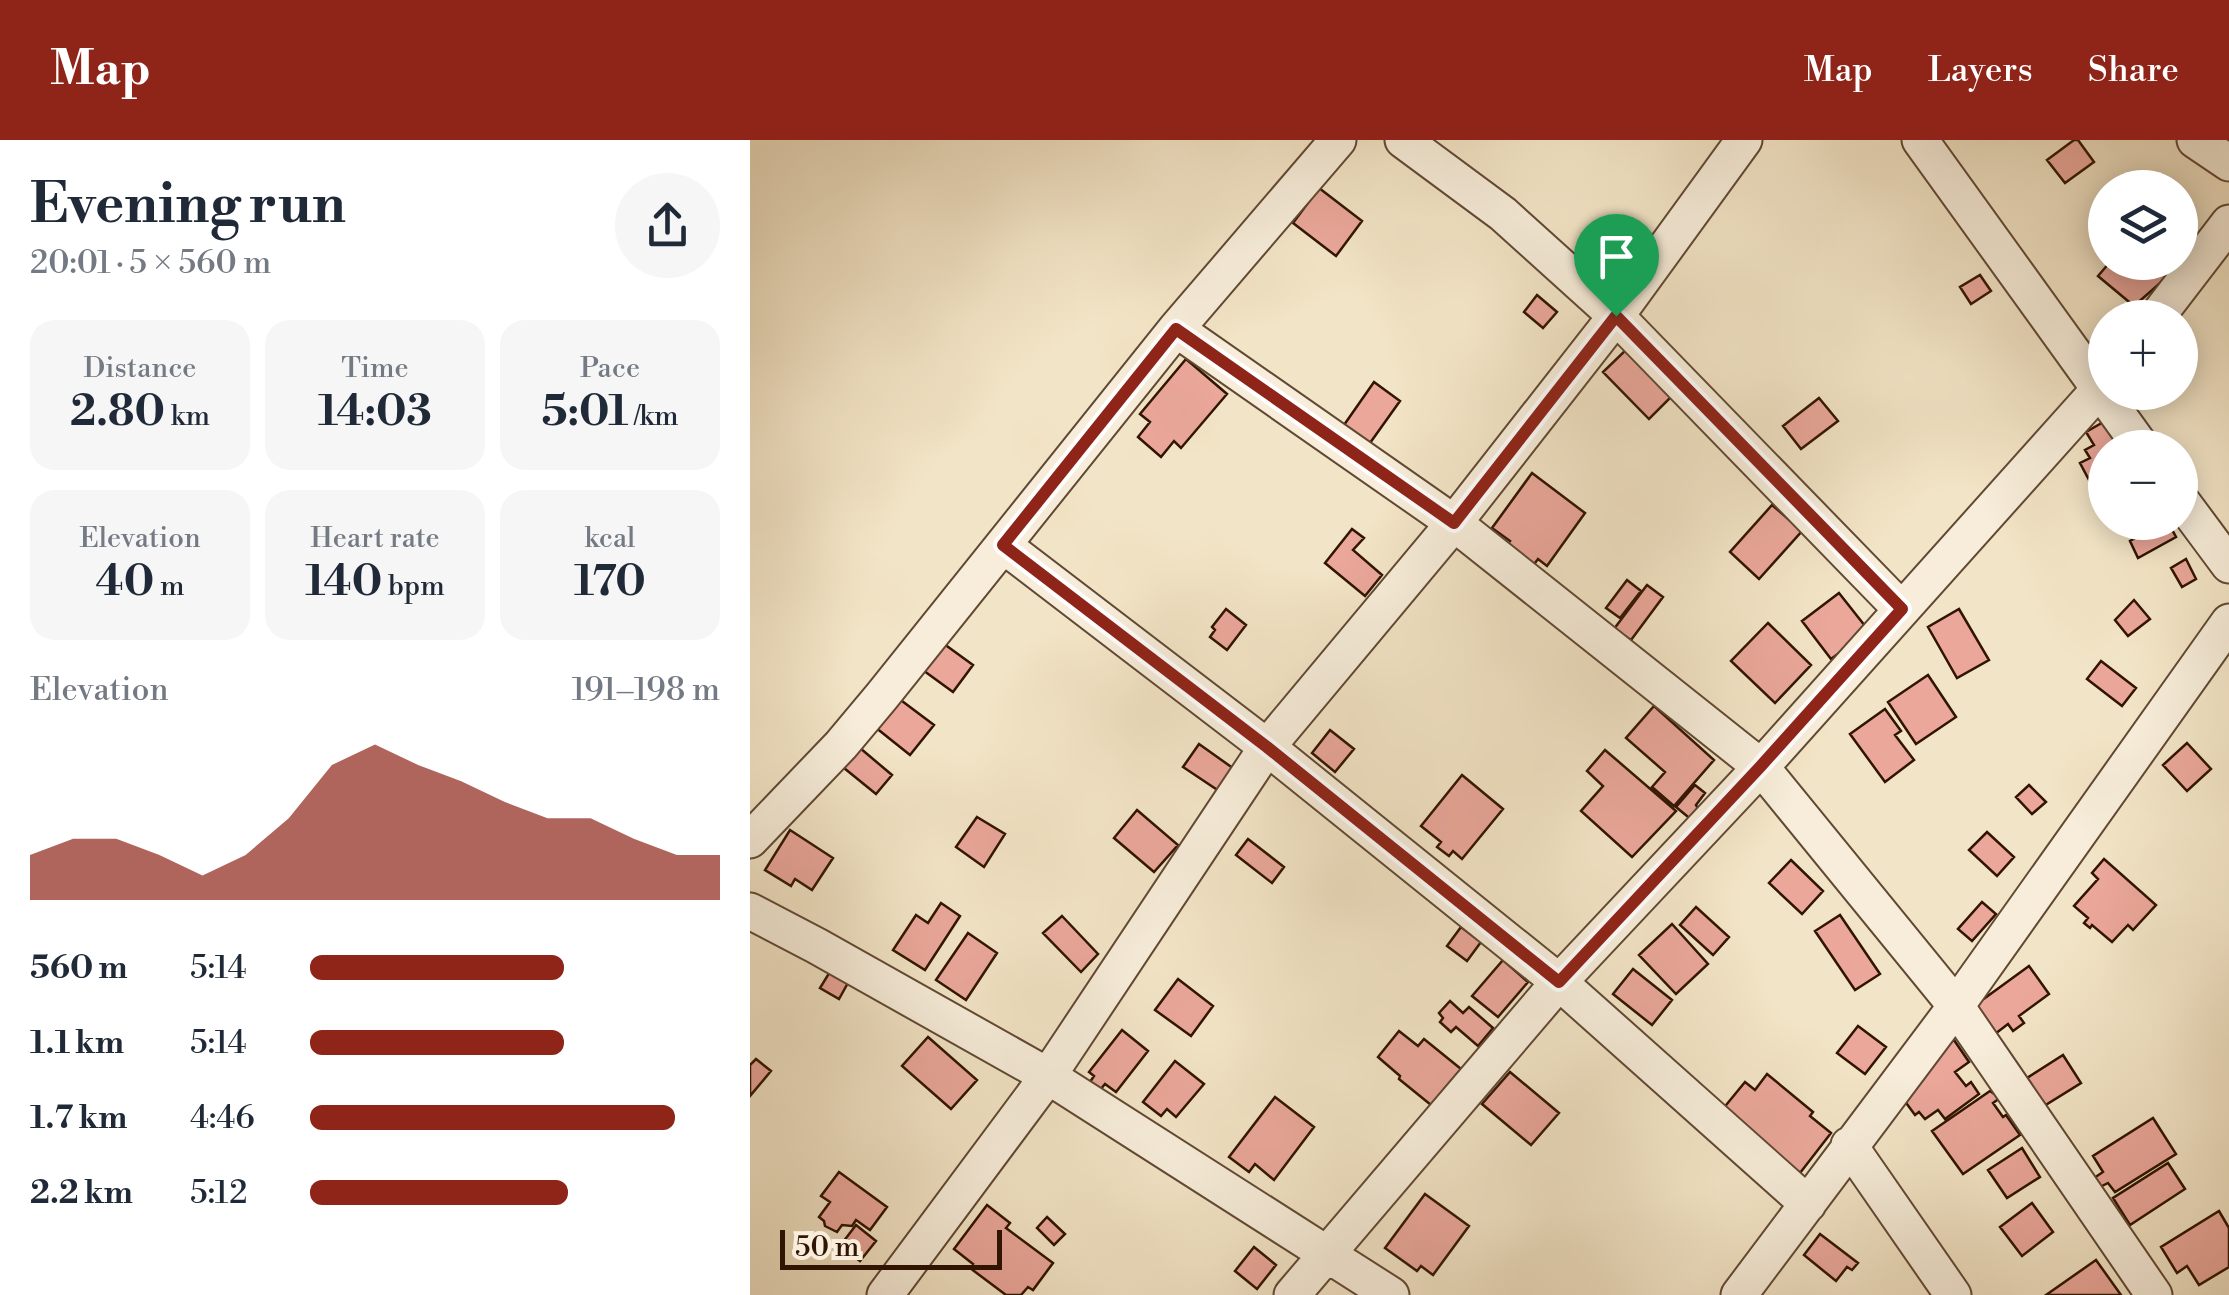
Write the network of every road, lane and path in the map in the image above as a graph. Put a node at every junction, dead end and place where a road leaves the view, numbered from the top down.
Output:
1 (1338, 140) edge
2 (1403, 140) edge
3 (1744, 140) edge
4 (1920, 140) edge
5 (2196, 140) edge
6 (2229, 163) edge
7 (2229, 223) edge
8 (2170, 300) edge
9 (1616, 316) junction
10 (1176, 329) junction
11 (2088, 367) edge
12 (2088, 402) edge
13 (1454, 523) junction
14 (2198, 523) edge
15 (1003, 545) junction
16 (2229, 565) edge
17 (1902, 609) junction
18 (2229, 622) edge
19 (1267, 747) junction
20 (1760, 767) junction
21 (750, 840) edge
22 (750, 911) edge
23 (1559, 982) junction
24 (1956, 1006) junction
25 (1048, 1076) junction
26 (1849, 1145) junction
27 (1808, 1204) junction
28 (1327, 1253) junction
29 (885, 1295) edge
30 (1292, 1295) edge
31 (1392, 1295) edge
32 (1739, 1295) edge
33 (1954, 1295) edge
34 (2154, 1295) edge

1 - 10 street
2 - 9 street
3 - 9 street
4 - 11 street
5 - 6 street
7 - 8 street
9 - 13 street
9 - 17 street
10 - 13 street
10 - 15 street
12 - 17 street
13 - 19 street
13 - 20 street
14 - 16 street
15 - 19 street
15 - 21 street
17 - 20 street
18 - 24 street
19 - 23 street
19 - 25 street
20 - 23 street
20 - 24 street
22 - 25 street
23 - 27 street
23 - 28 street
24 - 26 street
24 - 34 street
25 - 28 street
25 - 29 street
26 - 27 street
26 - 33 street
27 - 32 street
28 - 30 street
28 - 31 street

